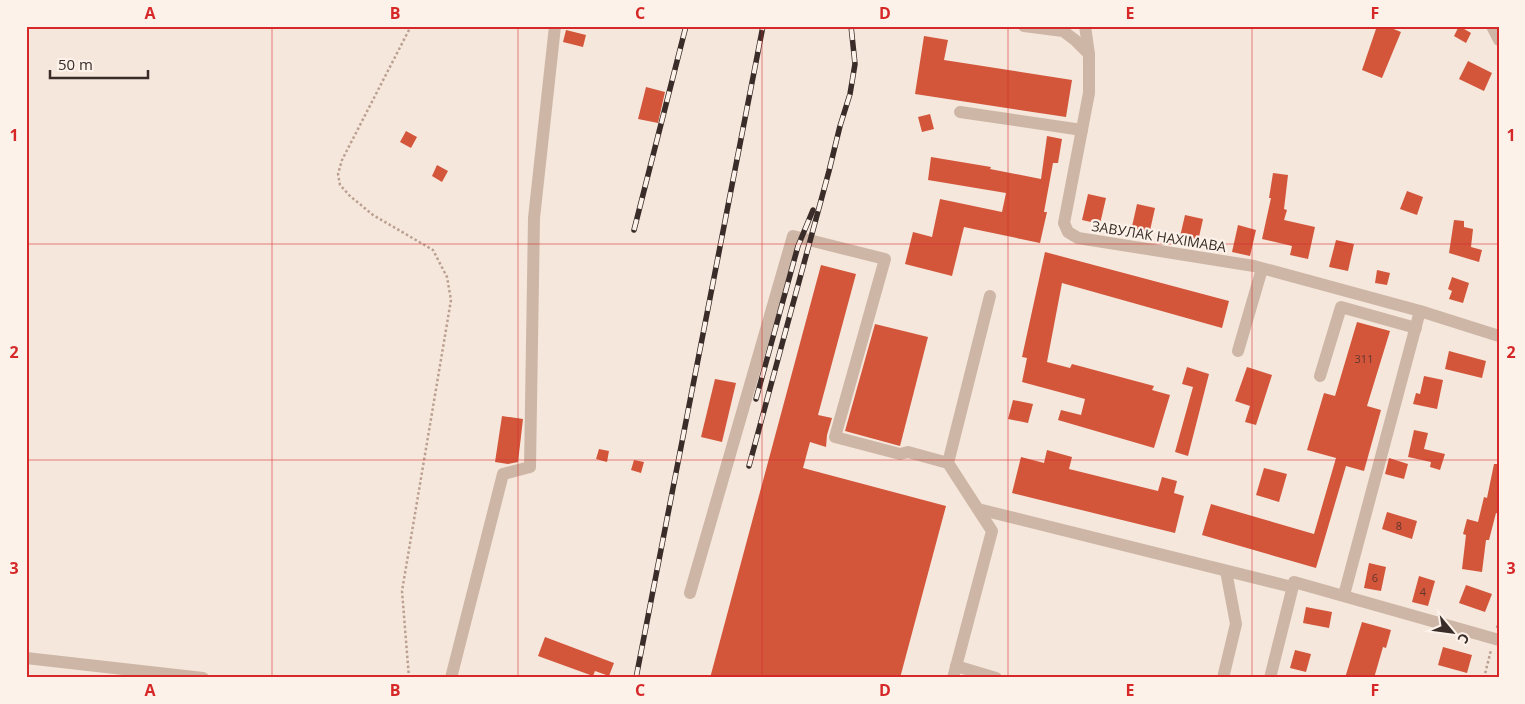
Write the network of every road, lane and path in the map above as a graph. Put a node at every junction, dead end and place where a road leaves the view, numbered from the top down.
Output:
1 (411, 26) edge
2 (556, 26) edge
3 (1024, 26) edge
4 (1085, 26) edge
5 (1492, 26) edge
6 (1499, 40) edge
7 (1089, 54) junction
8 (960, 112) dead end
9 (1082, 130) junction
10 (1262, 269) junction
11 (990, 296) dead end
12 (1420, 311) junction
13 (1416, 328) junction
14 (1499, 336) edge
15 (1238, 351) dead end
16 (1320, 376) dead end
17 (948, 463) junction
18 (978, 510) junction
19 (1226, 571) junction
20 (1293, 584) junction
21 (690, 593) dead end
22 (1344, 595) junction
23 (1499, 640) edge
24 (26, 658) edge
25 (954, 672) edge
26 (203, 678) edge
27 (409, 678) edge
28 (451, 678) edge
29 (996, 678) edge
30 (1223, 678) edge
31 (1270, 678) edge

1 - 27 path
2 - 28 street
3 - 7 street
4 - 7 street, ЗАВУЛАК НАХІМАВА
5 - 6 street
7 - 9 street, ЗАВУЛАК НАХІМАВА
8 - 9 street
9 - 10 street, ЗАВУЛАК НАХІМАВА
10 - 12 street, ЗАВУЛАК НАХІМАВА
10 - 15 street
11 - 17 street
12 - 13 street
12 - 14 street, ЗАВУЛАК НАХІМАВА
13 - 16 street
13 - 22 street
17 - 18 street
17 - 21 street
18 - 19 street
18 - 25 street
19 - 20 street
19 - 30 street
20 - 22 street
20 - 31 street
22 - 23 street
24 - 26 street
25 - 29 street

